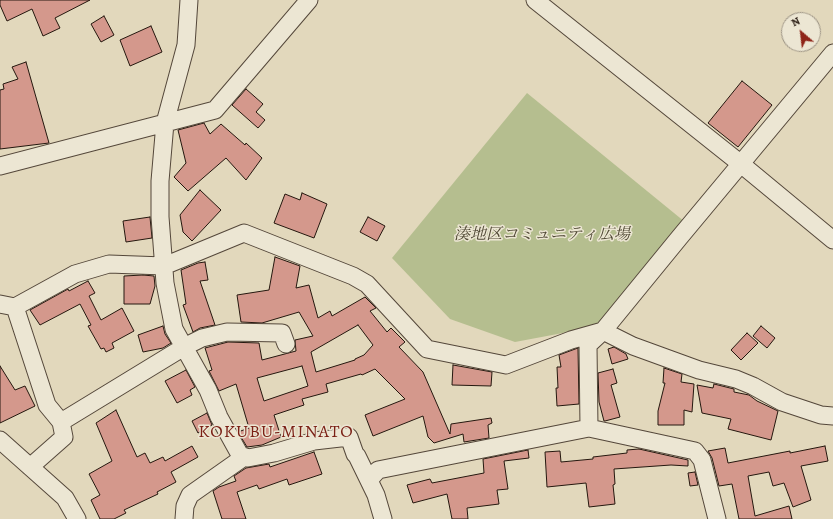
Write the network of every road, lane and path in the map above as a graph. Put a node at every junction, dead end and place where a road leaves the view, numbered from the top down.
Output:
1 (189, 0) edge
2 (309, 0) edge
3 (535, 0) edge
4 (833, 53) edge
5 (165, 123) junction
6 (741, 164) junction
7 (0, 166) edge
8 (833, 240) edge
9 (164, 266) junction
10 (8, 305) edge
11 (604, 331) junction
12 (286, 344) dead end
13 (184, 347) junction
14 (833, 416) edge
15 (61, 422) junction
16 (588, 428) junction
17 (0, 440) edge
18 (244, 457) junction
19 (30, 466) junction
20 (369, 480) junction
21 (77, 519) edge
22 (184, 519) edge
23 (383, 519) edge
24 (717, 519) edge

1 - 5 street
2 - 5 street
3 - 6 street
4 - 6 street
5 - 7 street
5 - 9 street
6 - 8 street
6 - 11 street
9 - 10 street
9 - 11 street
9 - 13 street
10 - 15 street
11 - 14 street
11 - 16 street
12 - 13 street
13 - 15 street
13 - 18 street
15 - 19 street
16 - 20 street
16 - 24 street
17 - 19 street
18 - 20 street
18 - 22 street
19 - 21 street
20 - 23 street

